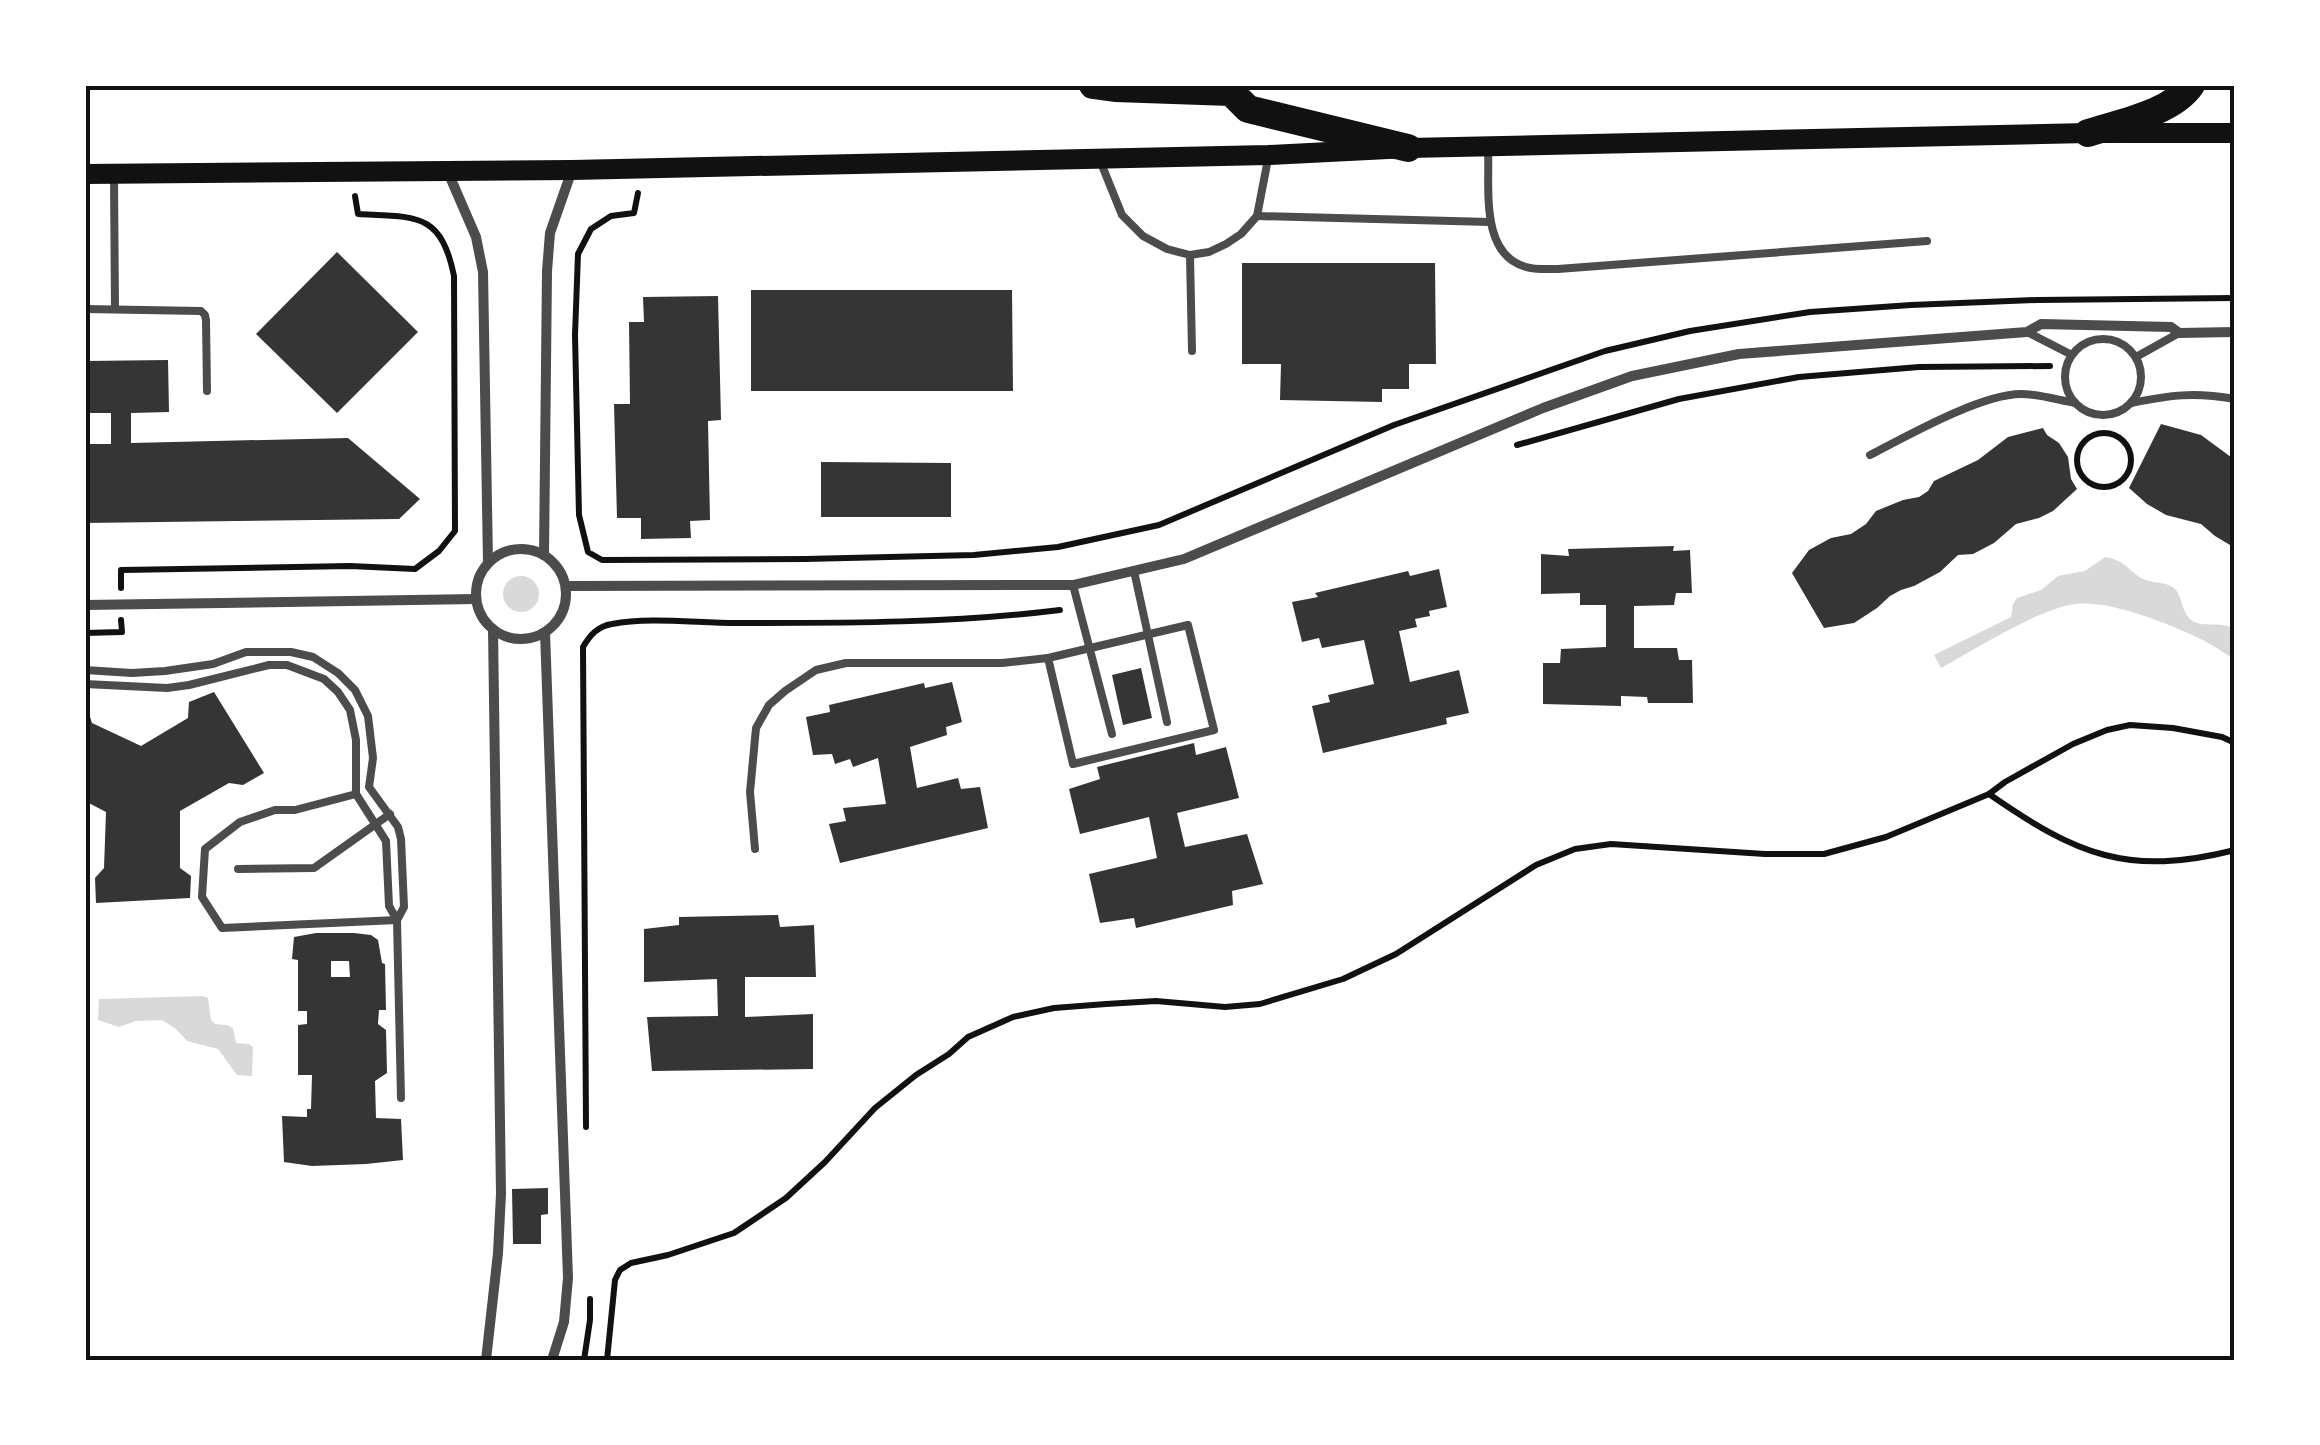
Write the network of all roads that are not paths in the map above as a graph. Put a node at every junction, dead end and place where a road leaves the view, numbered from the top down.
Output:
1 (1094, 85) edge
2 (2190, 85) edge
3 (2235, 133) edge
4 (2088, 134) junction
5 (1408, 148) junction
6 (1488, 148) junction
7 (1268, 154) junction
8 (1099, 158) junction
9 (446, 169) junction
10 (572, 170) junction
11 (85, 174) edge
12 (114, 174) junction
13 (1257, 216) junction
14 (1490, 222) junction
15 (1927, 241) dead end
16 (1190, 255) junction
17 (85, 309) edge
18 (116, 309) junction
19 (2026, 332) junction
20 (2235, 332) edge
21 (2179, 333) junction
22 (1192, 350) dead end
23 (2072, 356) junction
24 (2136, 358) junction
25 (207, 391) dead end
26 (2235, 399) edge
27 (2075, 403) junction
28 (2131, 403) junction
29 (1870, 455) dead end
30 (544, 555) junction
31 (488, 562) junction
32 (1134, 572) junction
33 (1073, 585) junction
34 (566, 586) junction
35 (476, 600) junction
36 (85, 604) edge
37 (493, 629) junction
38 (545, 632) junction
39 (1146, 634) junction
40 (1090, 648) junction
41 (1048, 658) junction
42 (85, 670) edge
43 (85, 684) edge
44 (1167, 722) dead end
45 (1112, 734) dead end
46 (356, 794) junction
47 (390, 814) junction
48 (376, 825) junction
49 (755, 849) dead end
50 (238, 868) dead end
51 (397, 920) junction
52 (401, 1098) dead end
53 (486, 1360) edge
54 (552, 1360) edge

1 - 5 highway
2 - 4 highway
3 - 4 main road
4 - 6 main road
5 - 6 main road
5 - 7 main road
6 - 14 lane
7 - 8 main road
7 - 13 lane
8 - 10 main road
8 - 16 lane
9 - 10 main road
9 - 12 main road
9 - 31 street
10 - 30 street
11 - 12 main road
12 - 18 lane
13 - 14 lane
13 - 16 lane
14 - 15 lane
16 - 22 lane
17 - 18 lane
18 - 25 lane
19 - 21 street
19 - 23 lane
19 - 32 street
20 - 21 street
21 - 24 lane
23 - 24 lane
23 - 27 lane
24 - 28 lane
26 - 28 lane
27 - 28 lane
27 - 29 lane
30 - 31 street
30 - 34 street
31 - 35 street
32 - 33 street
32 - 39 lane
33 - 34 street
33 - 40 lane
34 - 38 street
35 - 36 street
35 - 37 street
37 - 38 street
37 - 53 street
38 - 54 street
39 - 40 lane
39 - 41 lane
39 - 44 lane
40 - 41 lane
40 - 45 lane
41 - 49 lane
42 - 47 lane
43 - 46 lane
46 - 48 lane
46 - 51 lane
47 - 48 lane
47 - 51 lane
48 - 50 lane
48 - 51 lane
51 - 52 lane

